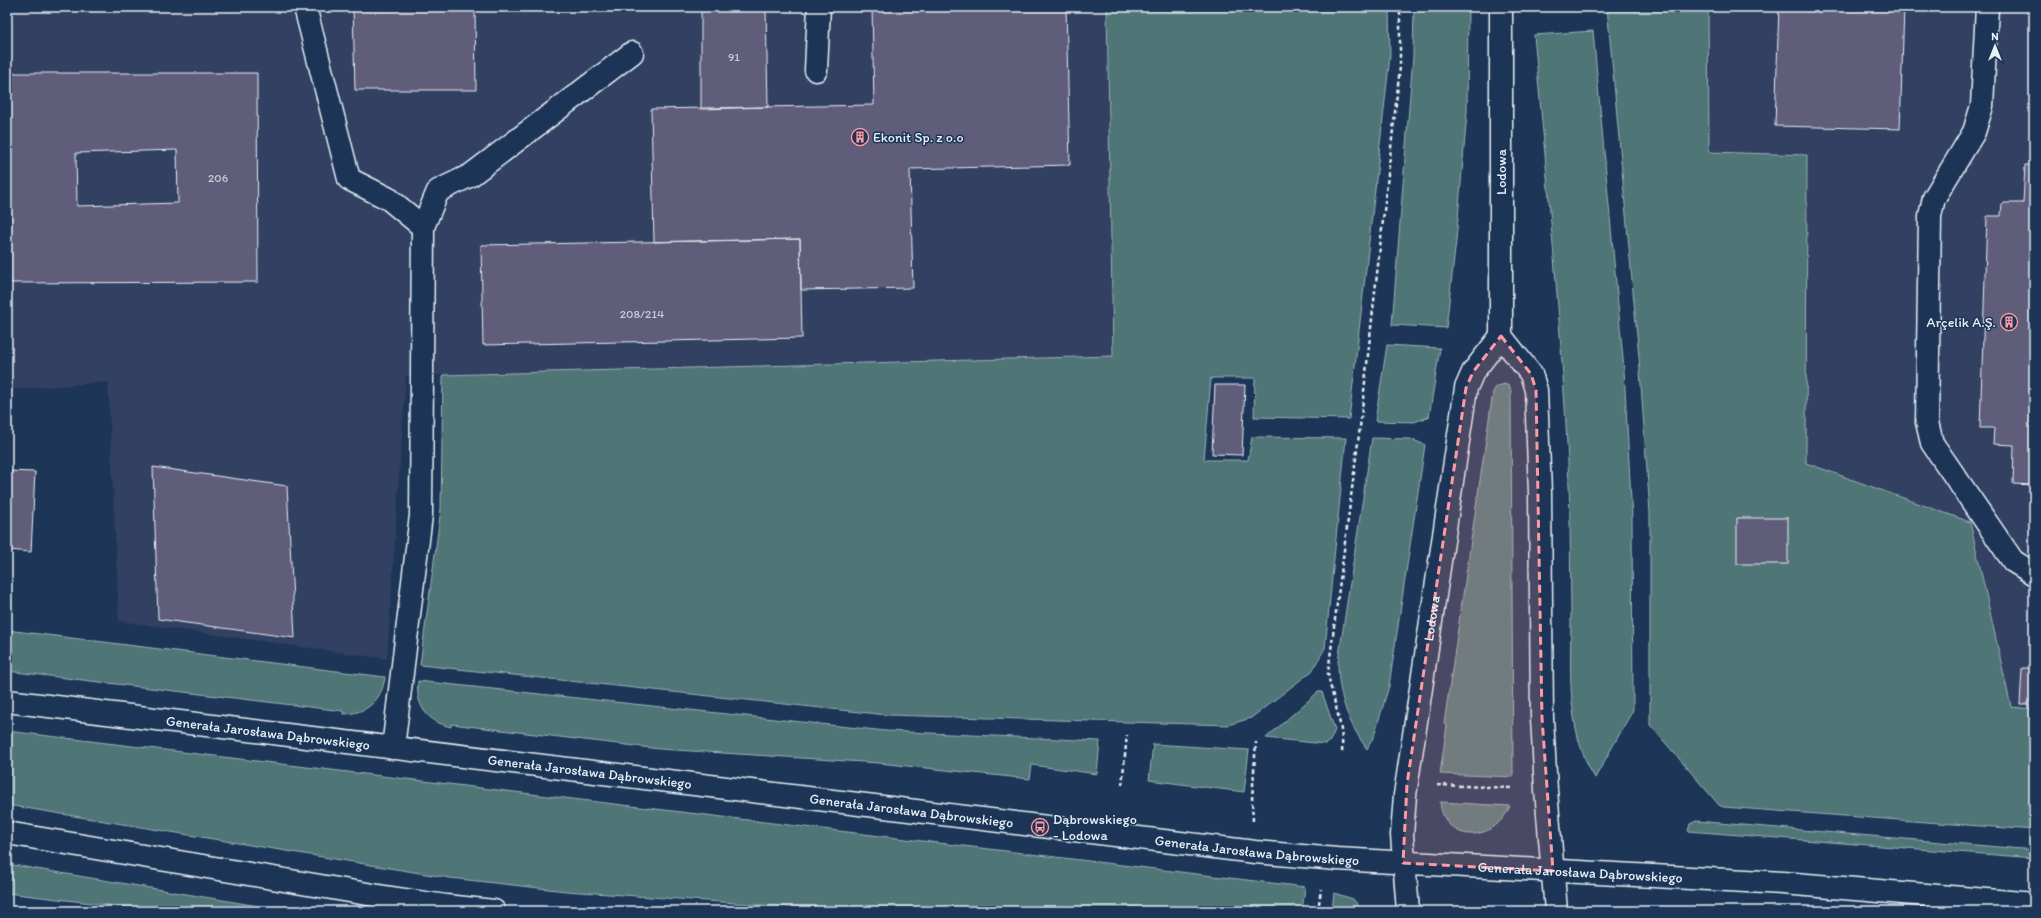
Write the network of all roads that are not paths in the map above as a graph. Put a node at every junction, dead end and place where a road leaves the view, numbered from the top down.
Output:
1 (305, 7) edge
2 (819, 7) edge
3 (1501, 7) edge
4 (1987, 7) edge
5 (632, 53) dead end
6 (816, 70) dead end
7 (423, 227) junction
8 (1501, 336) junction
9 (2034, 574) edge
10 (7, 701) edge
11 (393, 748) junction
12 (7, 833) edge
13 (1404, 863) junction
14 (1552, 871) junction
15 (384, 904) edge
16 (2034, 904) edge
17 (494, 911) edge
18 (1408, 911) edge
19 (1556, 911) edge

1 - 7 main road
2 - 6 main road
3 - 8 main road, Lodowa
4 - 9 main road
5 - 7 main road
7 - 11 main road
8 - 13 main road, Lodowa
8 - 14 main road
10 - 11 main road, Generała Jarosława Dąbrowskiego
11 - 13 main road, Generała Jarosława Dąbrowskiego
12 - 15 main road
13 - 14 main road, Generała Jarosława Dąbrowskiego
13 - 18 main road, Lodowa
14 - 16 main road, Generała Jarosława Dąbrowskiego
14 - 19 main road
15 - 17 main road

